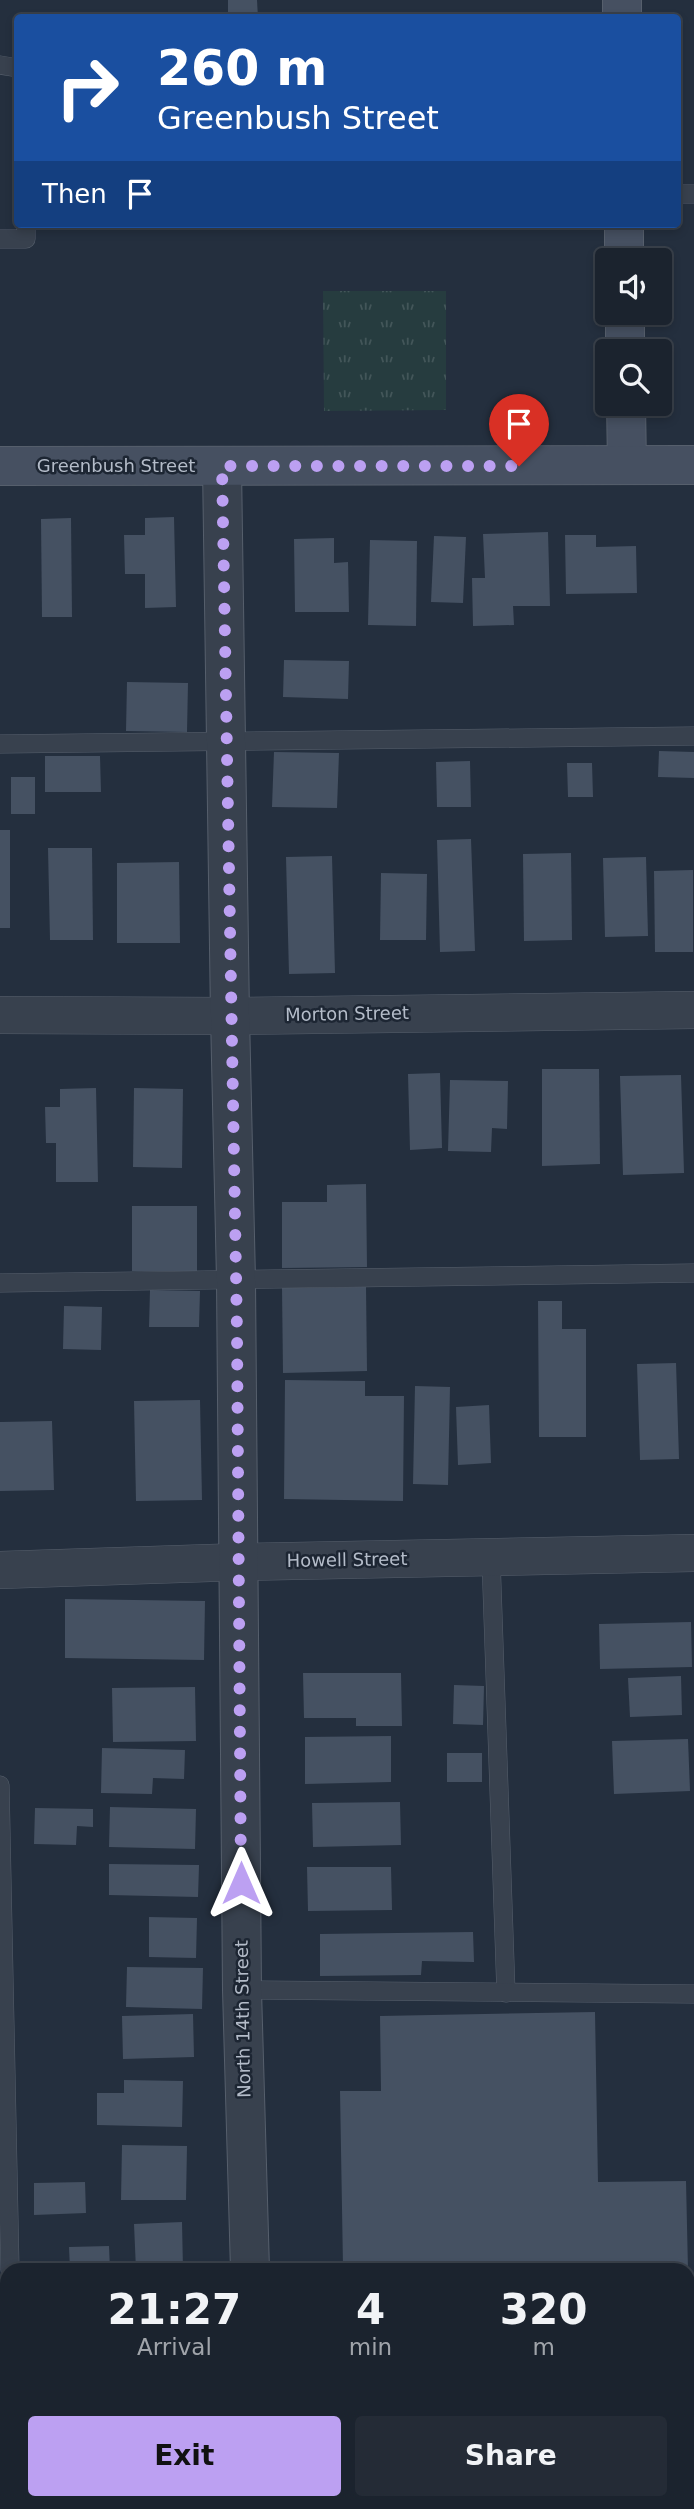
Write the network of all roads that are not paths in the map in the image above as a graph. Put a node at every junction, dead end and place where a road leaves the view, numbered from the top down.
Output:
1 (624, 228) edge
2 (26, 231) edge
3 (0, 239) edge
4 (624, 248) edge
5 (626, 416) edge
6 (627, 465) junction
7 (694, 465) edge
8 (222, 466) junction
9 (0, 467) edge
10 (694, 736) edge
11 (227, 742) junction
12 (0, 744) edge
13 (694, 1010) edge
14 (0, 1015) edge
15 (230, 1016) junction
16 (694, 1273) edge
17 (236, 1280) junction
18 (0, 1283) edge
19 (694, 1553) edge
20 (491, 1558) junction
21 (240, 1562) junction
22 (0, 1570) edge
23 (0, 1785) edge
24 (242, 1990) junction
25 (506, 1993) junction
26 (694, 1994) edge
27 (10, 2263) edge
28 (250, 2263) edge

1 - 4 main road
2 - 3 lane
5 - 6 main road
6 - 7 main road, Greenbush Street
6 - 8 main road, Greenbush Street
8 - 9 main road, Greenbush Street
8 - 11 street, North 14th Street
10 - 11 lane
11 - 12 lane
11 - 15 street, North 14th Street
13 - 15 street, Morton Street
14 - 15 street, Morton Street
15 - 17 street, North 14th Street
16 - 17 lane
17 - 18 lane
17 - 21 street, North 14th Street
19 - 20 street, Howell Street
20 - 21 street, Howell Street
20 - 25 lane
21 - 22 street, Howell Street
21 - 24 street, North 14th Street
23 - 27 lane
24 - 25 lane
24 - 28 street, North 14th Street
25 - 26 lane

